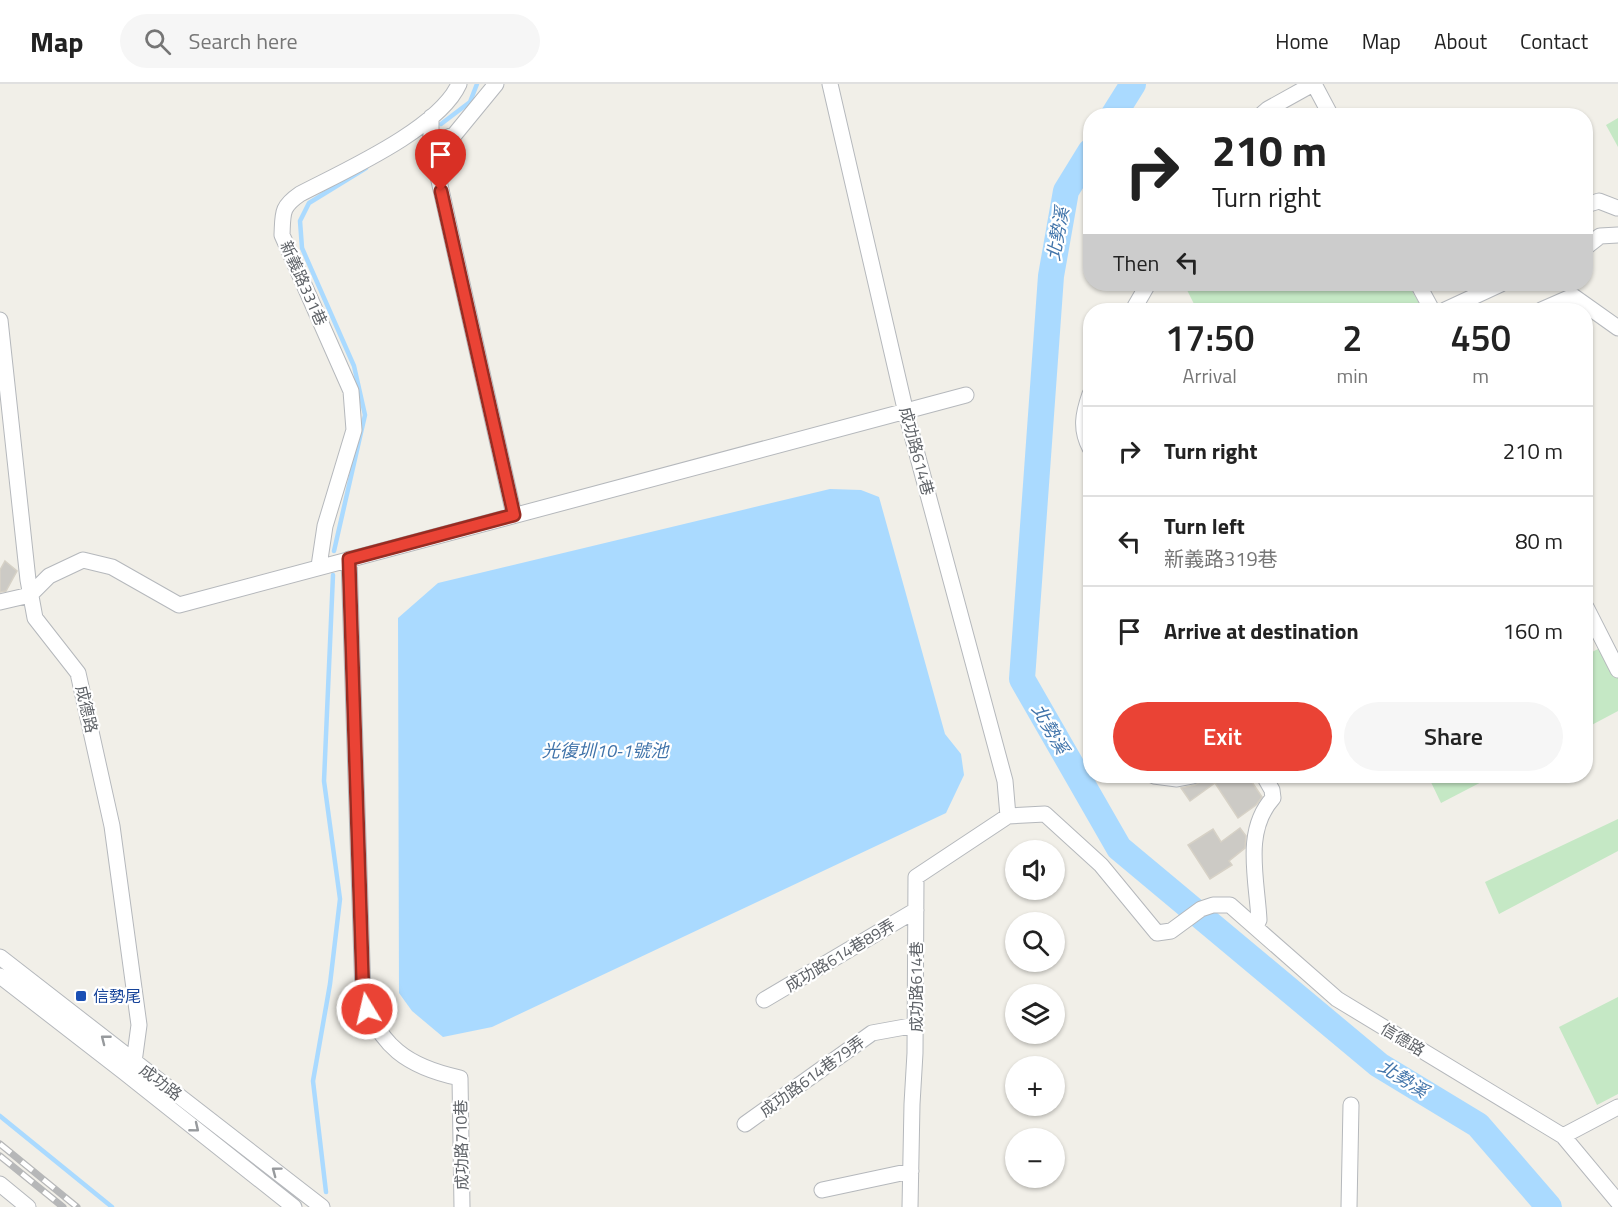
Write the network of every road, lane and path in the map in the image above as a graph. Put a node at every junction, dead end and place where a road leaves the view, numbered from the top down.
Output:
1 (459, 84) edge
2 (496, 84) edge
3 (830, 84) edge
4 (1313, 84) edge
5 (1270, 108) edge
6 (1326, 108) edge
7 (431, 117) junction
8 (431, 145) junction
9 (1593, 203) edge
10 (1617, 208) edge
11 (1618, 236) edge
12 (1593, 242) edge
13 (1486, 291) edge
14 (1460, 303) edge
15 (1557, 303) edge
16 (1583, 303) edge
17 (1593, 310) edge
18 (0, 320) edge
19 (1618, 328) edge
20 (966, 395) dead end
21 (906, 412) junction
22 (1083, 415) edge
23 (1083, 431) edge
24 (514, 515) junction
25 (349, 559) junction
26 (319, 566) junction
27 (30, 595) junction
28 (0, 602) edge
29 (1593, 622) edge
30 (1618, 670) edge
31 (1268, 783) edge
32 (1008, 816) junction
33 (916, 910) junction
34 (1256, 926) junction
35 (0, 957) edge
36 (0, 976) edge
37 (764, 1000) dead end
38 (916, 1025) junction
39 (129, 1067) junction
40 (1351, 1105) dead end
41 (1618, 1107) edge
42 (745, 1124) dead end
43 (1563, 1136) junction
44 (911, 1171) junction
45 (0, 1184) edge
46 (822, 1190) dead end
47 (1618, 1202) edge
48 (28, 1207) edge
49 (294, 1207) edge
50 (322, 1207) edge
51 (462, 1207) edge
52 (910, 1207) edge
53 (1349, 1207) edge

1 - 7 street, 新義路331巷
2 - 8 street
3 - 21 street, 成功路614巷
4 - 5 street
4 - 6 street
7 - 8 street
7 - 26 street, 新義路331巷
8 - 24 street
9 - 10 street
11 - 12 street
13 - 14 street
15 - 16 street
17 - 19 street
18 - 27 street, 成德路
20 - 21 street
21 - 24 street
21 - 32 street, 成功路614巷
22 - 23 street
24 - 25 street
25 - 26 street
25 - 51 street, 成功路710巷
26 - 27 street
27 - 28 street
27 - 39 street, 成德路
29 - 30 street
31 - 34 street
32 - 33 street, 成功路614巷
32 - 34 street, 信德路
33 - 37 street, 成功路614巷89弄
33 - 38 street, 成功路614巷
34 - 43 street, 信德路
39 -> 35 street, 成功路
36 - 39 street, 成功路
38 - 42 street, 成功路614巷79弄
38 - 44 street, 成功路614巷
39 -> 49 street, 成功路
50 -> 39 street, 成功路
40 - 53 street
41 - 43 street
43 - 47 street, 信德路
44 - 46 street
44 - 52 street, 成功路614巷
45 - 48 street

